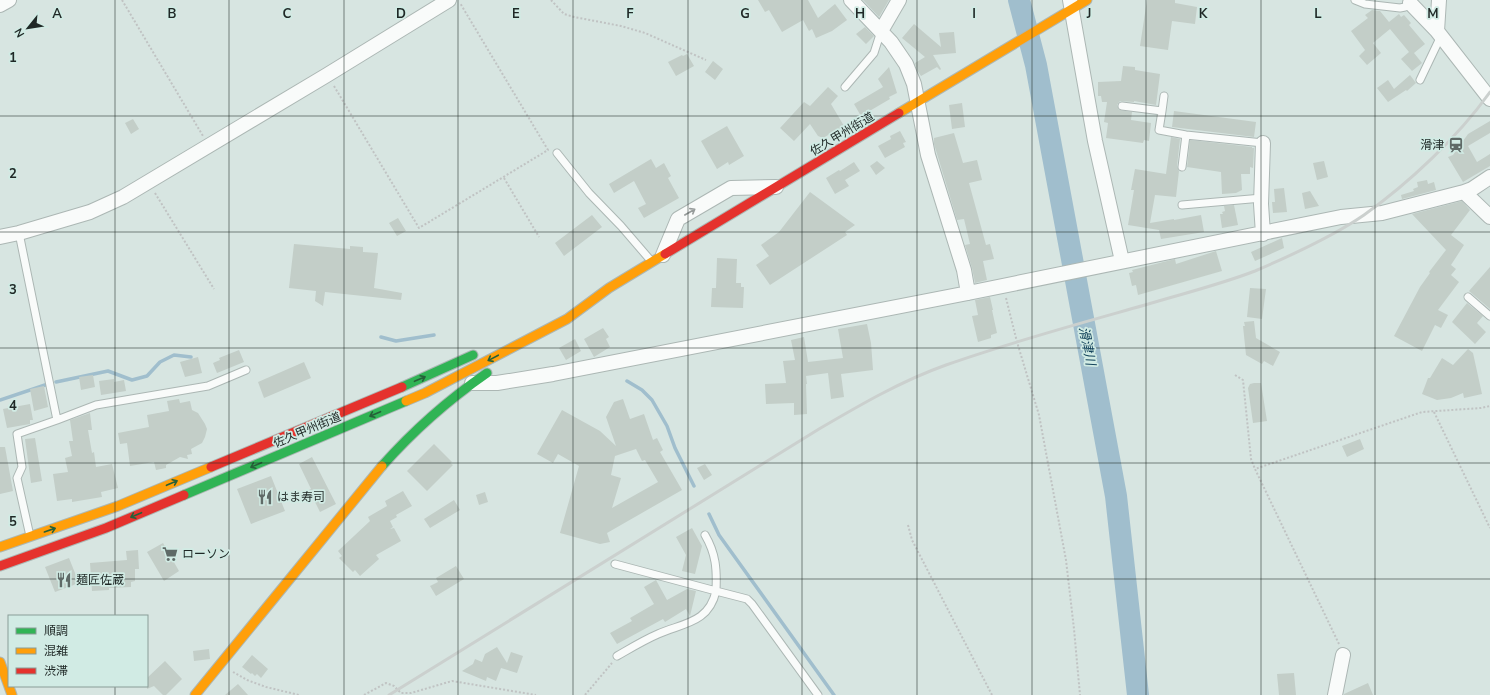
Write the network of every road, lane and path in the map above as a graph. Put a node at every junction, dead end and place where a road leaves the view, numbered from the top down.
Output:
1 (9, 0) edge
2 (122, 0) edge
3 (449, 0) edge
4 (459, 0) edge
5 (551, 0) edge
6 (851, 0) edge
7 (899, 0) edge
8 (1087, 0) edge
9 (1355, 0) edge
10 (1439, 0) edge
11 (1408, 1) edge
12 (0, 5) edge
13 (1070, 7) edge
14 (881, 31) junction
15 (1439, 33) junction
16 (706, 60) dead end
17 (327, 75) junction
18 (1420, 80) dead end
19 (845, 87) dead end
20 (1164, 96) dead end
21 (1490, 99) edge
22 (917, 104) junction
23 (1122, 106) dead end
24 (1162, 111) junction
25 (1186, 135) junction
26 (1263, 143) joint
27 (209, 145) junction
28 (557, 153) dead end
29 (1182, 167) dead end
30 (1490, 177) edge
31 (504, 178) junction
32 (148, 182) junction
33 (777, 187) junction
34 (1464, 192) junction
35 (1262, 198) junction
36 (1182, 205) dead end
37 (1490, 217) edge
38 (19, 233) junction
39 (1263, 234) junction
40 (540, 236) dead end
41 (0, 237) edge
42 (658, 259) junction
43 (1118, 261) junction
44 (1004, 285) junction
45 (610, 288) junction
46 (214, 289) dead end
47 (968, 293) junction
48 (1468, 297) dead end
49 (568, 306) dead end
50 (1490, 316) edge
51 (567, 319) junction
52 (246, 370) dead end
53 (1235, 374) dead end
54 (452, 380) junction
55 (472, 383) junction
56 (1490, 406) edge
57 (1434, 412) junction
58 (57, 420) junction
59 (406, 439) junction
60 (1255, 469) junction
61 (908, 525) dead end
62 (1490, 528) edge
63 (704, 535) dead end
64 (30, 537) junction
65 (0, 547) edge
66 (615, 564) dead end
67 (0, 566) edge
68 (716, 591) junction
69 (1343, 655) joint
70 (617, 656) joint
71 (0, 662) edge
72 (220, 664) junction
73 (8, 684) edge
74 (195, 695) edge
75 (299, 695) edge
76 (364, 695) edge
77 (536, 695) edge
78 (585, 695) edge
79 (818, 695) edge
80 (992, 695) edge
81 (1080, 695) edge
82 (1335, 695) edge

1 - 12 street
2 - 27 path
3 - 17 street
4 - 31 path
5 - 16 path
6 - 14 street
7 - 14 street
8 - 13 main road, 佐久甲州街道
9 - 11 lane
10 - 15 street
11 - 15 street
13 - 22 main road, 佐久甲州街道
13 - 43 street
14 - 19 lane
14 - 22 street
15 - 18 lane
15 - 21 street
17 - 27 street
17 - 31 path
20 - 24 lane
22 - 33 main road, 佐久甲州街道
22 - 47 street
23 - 24 lane
24 - 25 lane
25 - 26 lane
25 - 29 lane
26 - 35 street
27 - 32 street
28 - 42 lane
30 - 34 street
31 - 40 path
32 - 38 street
32 - 46 path
33 - 42 main road, 佐久甲州街道
42 -> 33 street
34 - 37 street
34 - 39 street
35 - 36 lane
35 - 39 street
38 - 41 street
38 - 58 lane
39 - 43 street
42 - 45 main road, 佐久甲州街道
43 - 44 street
44 - 47 street
44 - 81 path
45 - 49 main road, 佐久甲州街道
45 - 51 main road, 佐久甲州街道
47 - 55 street
48 - 50 lane
51 -> 54 main road, 佐久甲州街道
51 - 55 main road
52 - 58 lane
53 - 60 path
54 - 59 main road
64 -> 54 main road, 佐久甲州街道
54 -> 67 main road, 佐久甲州街道
55 - 59 main road
56 - 57 path
57 - 60 path
57 - 62 path
58 - 64 lane
59 - 72 main road
60 - 69 path
61 - 80 path
63 - 68 lane
64 - 65 main road, 佐久甲州街道
66 - 68 lane
68 - 70 lane
68 - 79 lane
69 - 82 street
70 - 78 path
71 - 73 main road
72 - 74 main road
72 - 75 path
76 - 77 path

